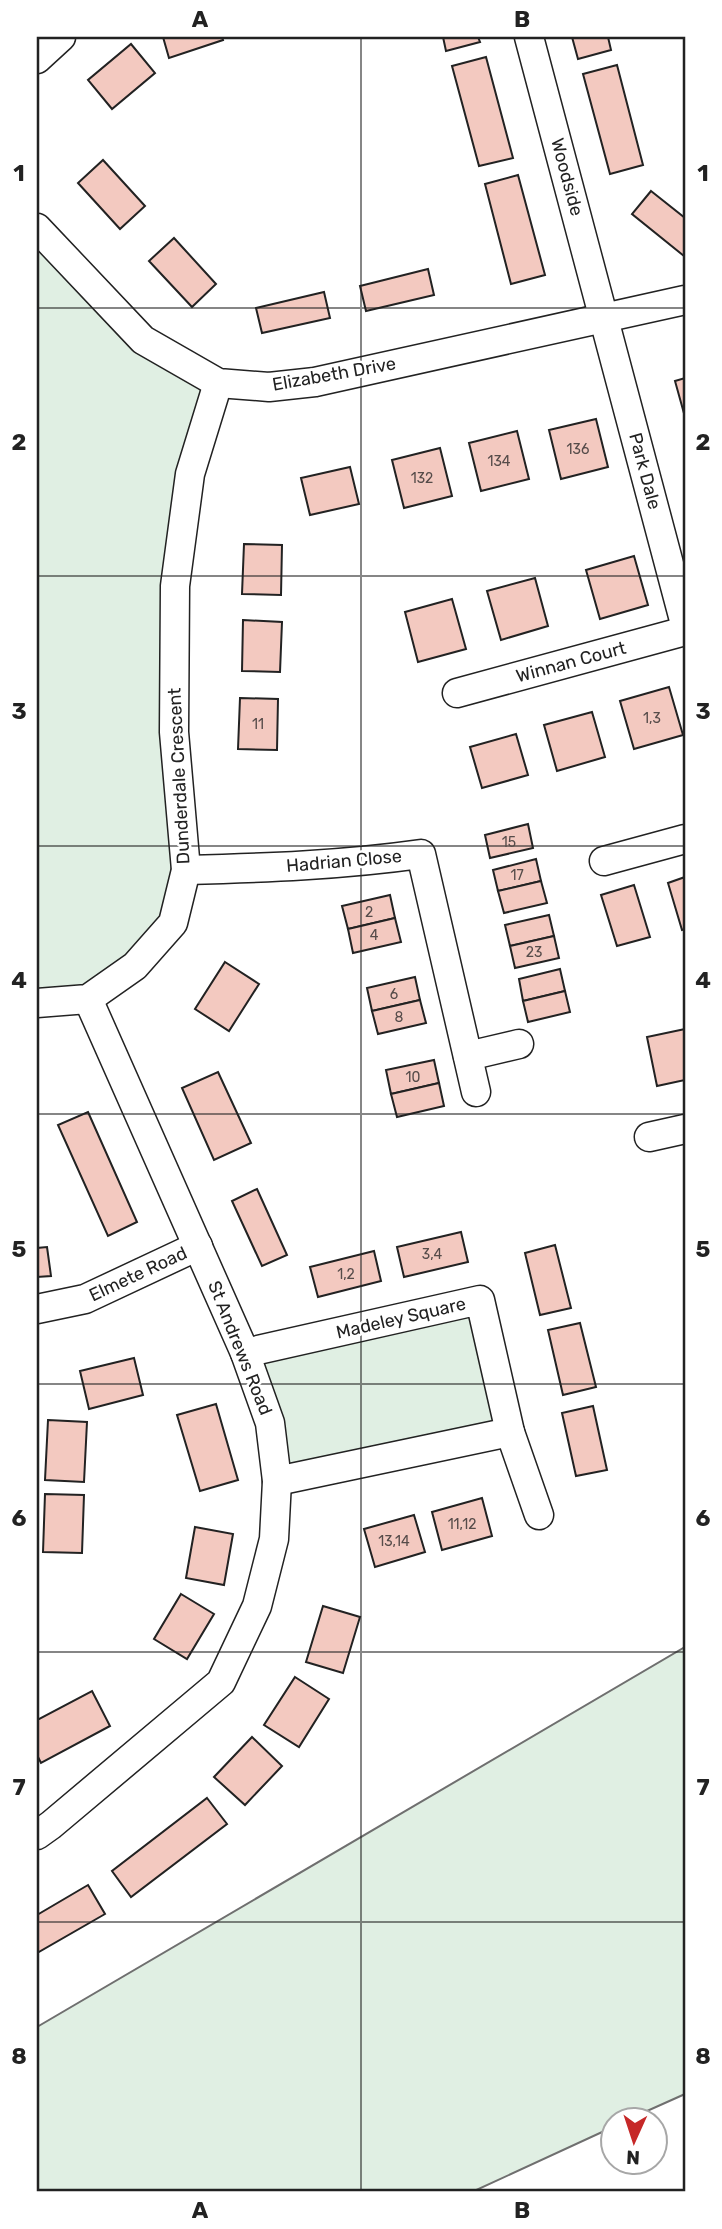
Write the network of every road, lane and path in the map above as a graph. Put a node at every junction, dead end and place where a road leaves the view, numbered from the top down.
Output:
1 (61, 37) edge
2 (529, 37) edge
3 (37, 59) edge
4 (37, 228) edge
5 (685, 299) edge
6 (605, 318) junction
7 (218, 383) junction
8 (685, 624) edge
9 (685, 631) edge
10 (457, 693) dead end
11 (685, 839) edge
12 (604, 860) dead end
13 (186, 870) junction
14 (88, 999) junction
15 (37, 1003) edge
16 (519, 1044) dead end
17 (468, 1056) junction
18 (476, 1092) dead end
19 (685, 1129) edge
20 (649, 1137) dead end
21 (198, 1247) junction
22 (37, 1308) edge
23 (245, 1353) junction
24 (510, 1432) junction
25 (277, 1482) junction
26 (539, 1515) dead end
27 (37, 1835) edge

1 - 3 street
2 - 6 street, Woodside
4 - 7 street, Elizabeth Drive
5 - 6 street, Elizabeth Drive
6 - 7 street, Elizabeth Drive
6 - 8 street, Park Dale
7 - 13 street, Dunderdale Crescent
9 - 10 street, Winnan Court
11 - 12 street
13 - 14 street, Dunderdale Crescent
13 - 17 street, Hadrian Close
14 - 15 street
14 - 21 street, St Andrews Road
16 - 17 street
17 - 18 street, Hadrian Close
19 - 20 street
21 - 22 street, Elmete Road
21 - 23 street, St Andrews Road
23 - 24 street, Madeley Square
23 - 25 street, St Andrews Road
24 - 25 street
24 - 26 street
25 - 27 street, St Andrews Road

